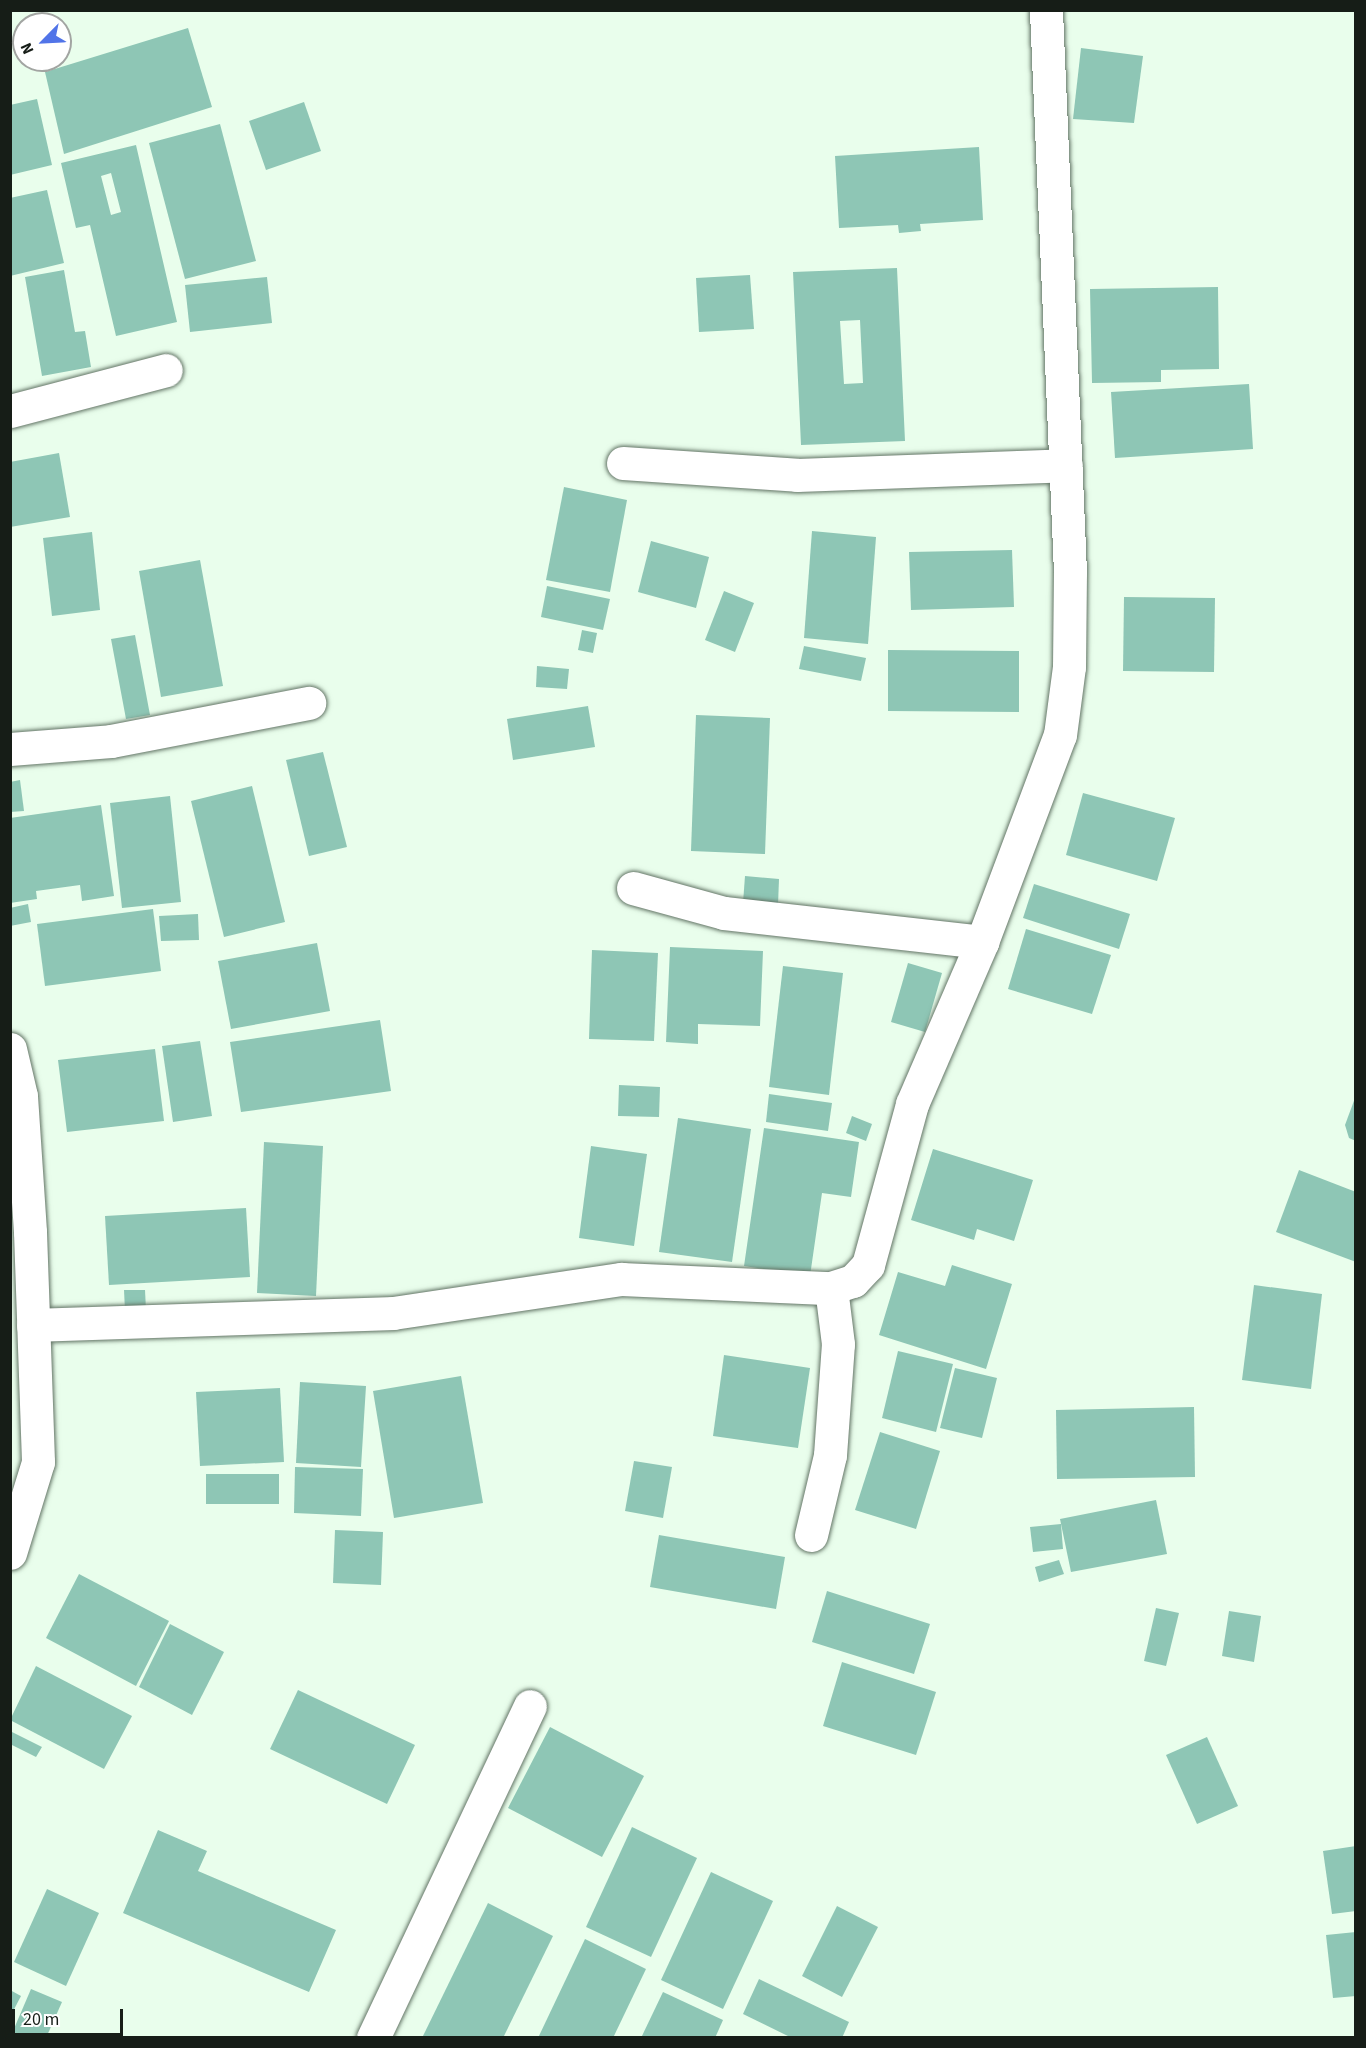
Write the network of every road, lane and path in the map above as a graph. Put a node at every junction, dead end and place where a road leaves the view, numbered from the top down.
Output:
1 (1046, 10) edge
2 (166, 370) dead end
3 (10, 411) edge
4 (622, 463) dead end
5 (1066, 465) junction
6 (309, 704) dead end
7 (10, 749) edge
8 (633, 888) dead end
9 (982, 942) junction
10 (10, 1049) edge
11 (17, 1136) edge
12 (831, 1288) junction
13 (33, 1325) junction
14 (811, 1535) dead end
15 (10, 1553) edge
16 (530, 1706) dead end
17 (378, 2036) edge

1 - 5 street
2 - 3 street
4 - 5 street
5 - 9 street
6 - 7 street
8 - 9 street
9 - 12 street
10 - 11 street
11 - 13 street
12 - 13 street
12 - 14 street
13 - 15 street
16 - 17 street

